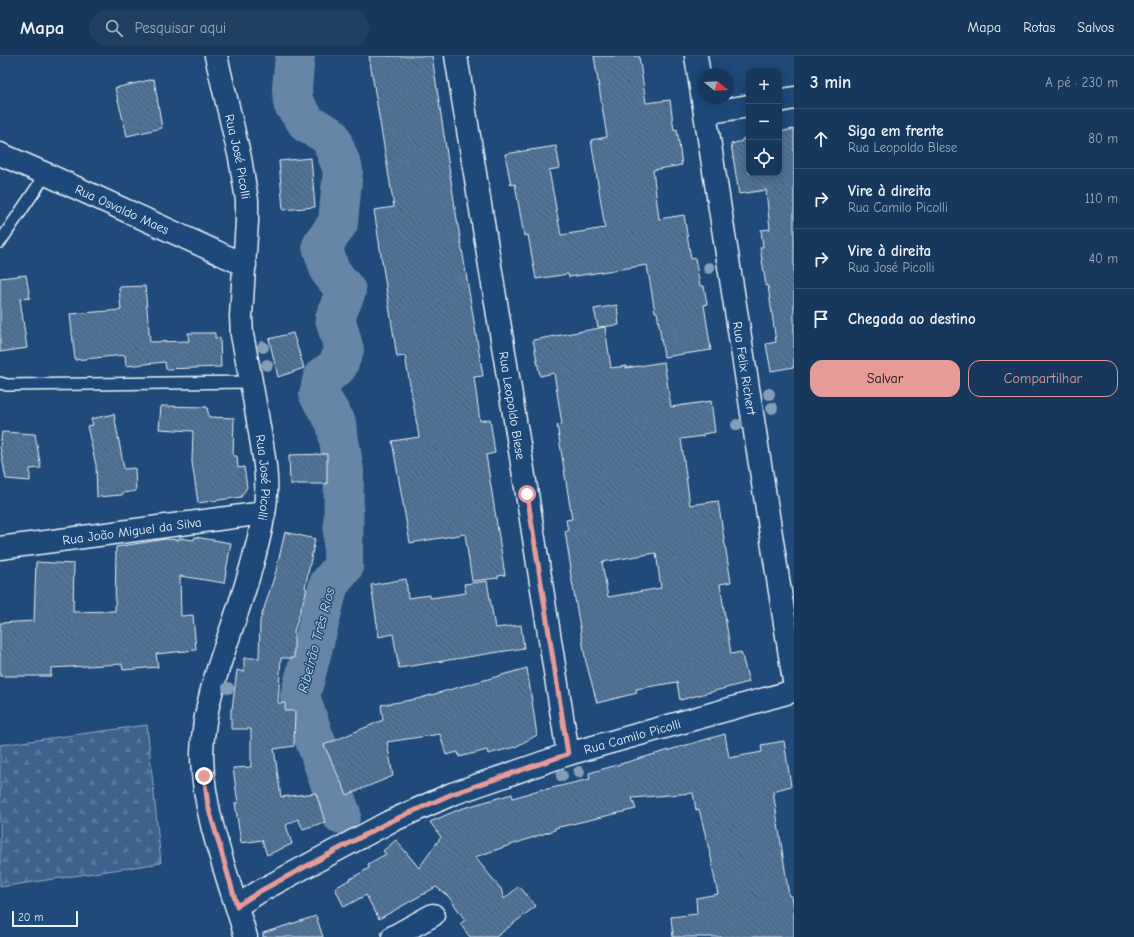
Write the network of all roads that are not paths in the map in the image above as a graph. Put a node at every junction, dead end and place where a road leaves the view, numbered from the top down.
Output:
1 (216, 56) edge
2 (456, 56) edge
3 (696, 56) edge
4 (794, 98) edge
5 (782, 100) edge
6 (746, 106) edge
7 (705, 113) junction
8 (0, 154) edge
9 (46, 174) junction
10 (0, 242) edge
11 (245, 266) junction
12 (251, 382) junction
13 (0, 383) edge
14 (264, 513) junction
15 (0, 548) edge
16 (794, 681) edge
17 (794, 692) edge
18 (568, 754) junction
19 (237, 906) junction
20 (433, 915) dead end
21 (246, 937) edge
22 (393, 937) edge

1 - 11 street, Rua José Picolli
2 - 18 street, Rua Leopoldo Blese
3 - 7 street, Rua Felix Richert
4 - 5 street
6 - 7 street
7 - 16 street, Rua Felix Richert
8 - 9 street, Rua Osvaldo Maes
9 - 10 lane
9 - 11 street, Rua Osvaldo Maes
11 - 12 street, Rua José Picolli
12 - 13 lane
12 - 14 street, Rua José Picolli
14 - 15 street, Rua João Miguel da Silva
14 - 19 street, Rua José Picolli
17 - 18 street, Rua Camilo Picolli
18 - 19 street, Rua Camilo Picolli
19 - 21 street, Rua José Picolli
20 - 22 street

